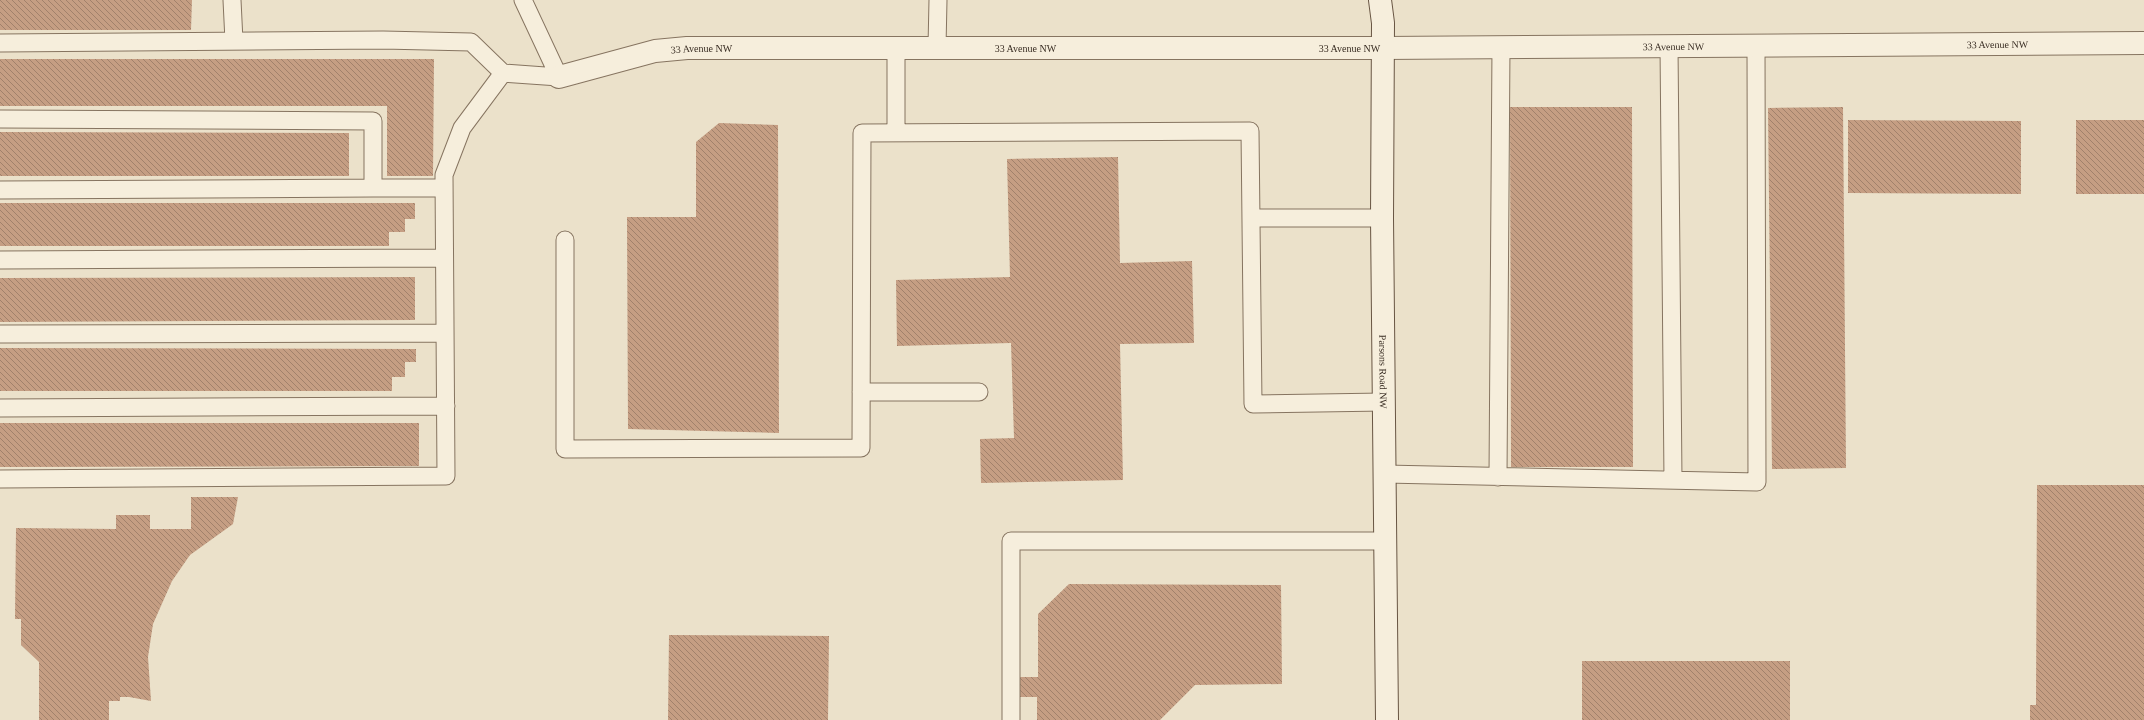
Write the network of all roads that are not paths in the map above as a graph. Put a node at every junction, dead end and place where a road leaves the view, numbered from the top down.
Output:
1 (232, 0) edge
2 (524, 0) edge
3 (938, 0) edge
4 (1380, 0) edge
5 (1386, 0) edge
6 (1383, 23) junction
7 (234, 41) junction
8 (0, 43) edge
9 (2144, 43) edge
10 (1756, 45) junction
11 (1669, 46) junction
12 (896, 47) junction
13 (937, 47) junction
14 (1501, 47) junction
15 (1383, 48) junction
16 (503, 73) junction
17 (559, 77) junction
18 (0, 119) edge
19 (896, 133) junction
20 (373, 188) junction
21 (444, 188) junction
22 (0, 190) edge
23 (1252, 218) junction
24 (1382, 218) junction
25 (565, 240) dead end
26 (444, 258) junction
27 (0, 260) edge
28 (445, 333) junction
29 (0, 334) edge
30 (861, 392) junction
31 (979, 392) dead end
32 (1384, 402) junction
33 (446, 406) junction
34 (0, 408) edge
35 (1385, 474) junction
36 (1498, 477) junction
37 (0, 479) edge
38 (1673, 480) junction
39 (1386, 541) junction
40 (1011, 720) edge
41 (1387, 720) edge

1 - 7 lane
2 - 17 lane
3 - 13 lane
4 - 6 street, Parsons Road NW
5 - 6 street, Parsons Road NW
6 - 15 street, Parsons Road NW
7 - 8 lane
7 - 16 lane
9 - 10 street, 33 Avenue NW
10 - 11 street, 33 Avenue NW
10 - 38 lane
11 - 14 street, 33 Avenue NW
11 - 38 lane
12 - 13 street, 33 Avenue NW
12 - 17 street, 33 Avenue NW
12 - 19 lane
13 - 15 street, 33 Avenue NW
14 - 15 street, 33 Avenue NW
14 - 36 lane
15 - 24 street, Parsons Road NW
16 - 17 lane
16 - 21 lane
18 - 20 lane
19 - 23 lane
19 - 30 lane
20 - 21 lane
20 - 22 lane
21 - 26 lane
23 - 24 lane
23 - 32 lane
24 - 32 street, Parsons Road NW
25 - 30 lane
26 - 27 lane
26 - 28 lane
28 - 29 lane
28 - 33 lane
30 - 31 lane
32 - 35 street, Parsons Road NW
33 - 34 lane
33 - 37 lane
35 - 36 lane
35 - 39 street, Parsons Road NW
36 - 38 lane
39 - 40 lane
39 - 41 street, Parsons Road NW

